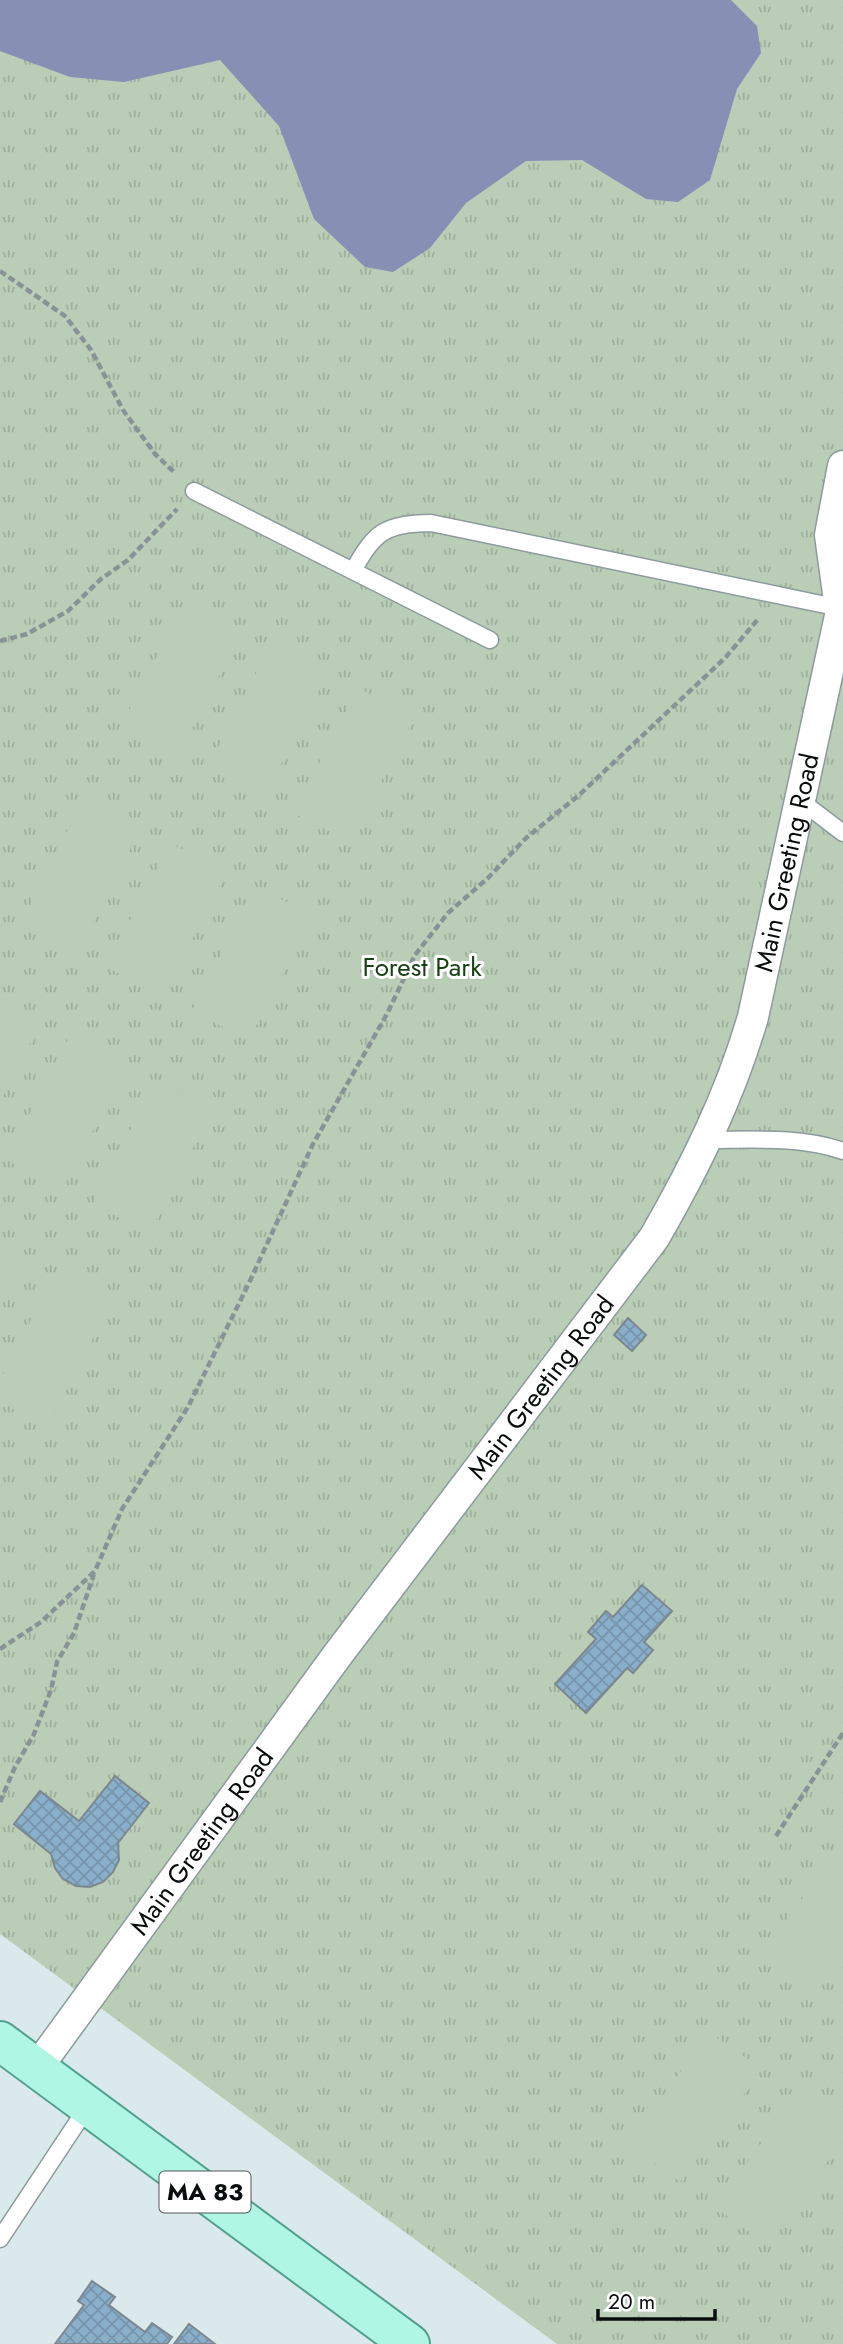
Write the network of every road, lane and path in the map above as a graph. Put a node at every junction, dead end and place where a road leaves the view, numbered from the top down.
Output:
1 (0, 271) edge
2 (843, 466) edge
3 (194, 491) junction
4 (353, 571) junction
5 (776, 594) junction
6 (842, 605) edge
7 (490, 640) dead end
8 (0, 641) edge
9 (801, 801) junction
10 (843, 833) edge
11 (708, 1140) junction
12 (843, 1151) edge
13 (95, 1571) junction
14 (0, 1649) edge
15 (843, 1733) edge
16 (0, 1802) edge
17 (776, 1836) dead end
18 (0, 2040) edge
19 (37, 2068) junction
20 (89, 2106) junction
21 (0, 2239) edge
22 (410, 2344) edge

1 - 3 path
2 - 6 street, Main Greeting Road
3 - 4 lane
3 - 8 path
4 - 5 lane
4 - 7 lane
5 - 6 lane
5 - 13 path
6 - 9 street, Main Greeting Road
9 - 10 lane
9 - 11 street, Main Greeting Road
11 - 12 lane
11 - 19 street, Main Greeting Road
13 - 14 path
13 - 16 path
15 - 17 path
18 - 19 main road, MA 83
19 - 20 main road, MA 83
20 - 21 lane
20 - 22 main road, MA 83

